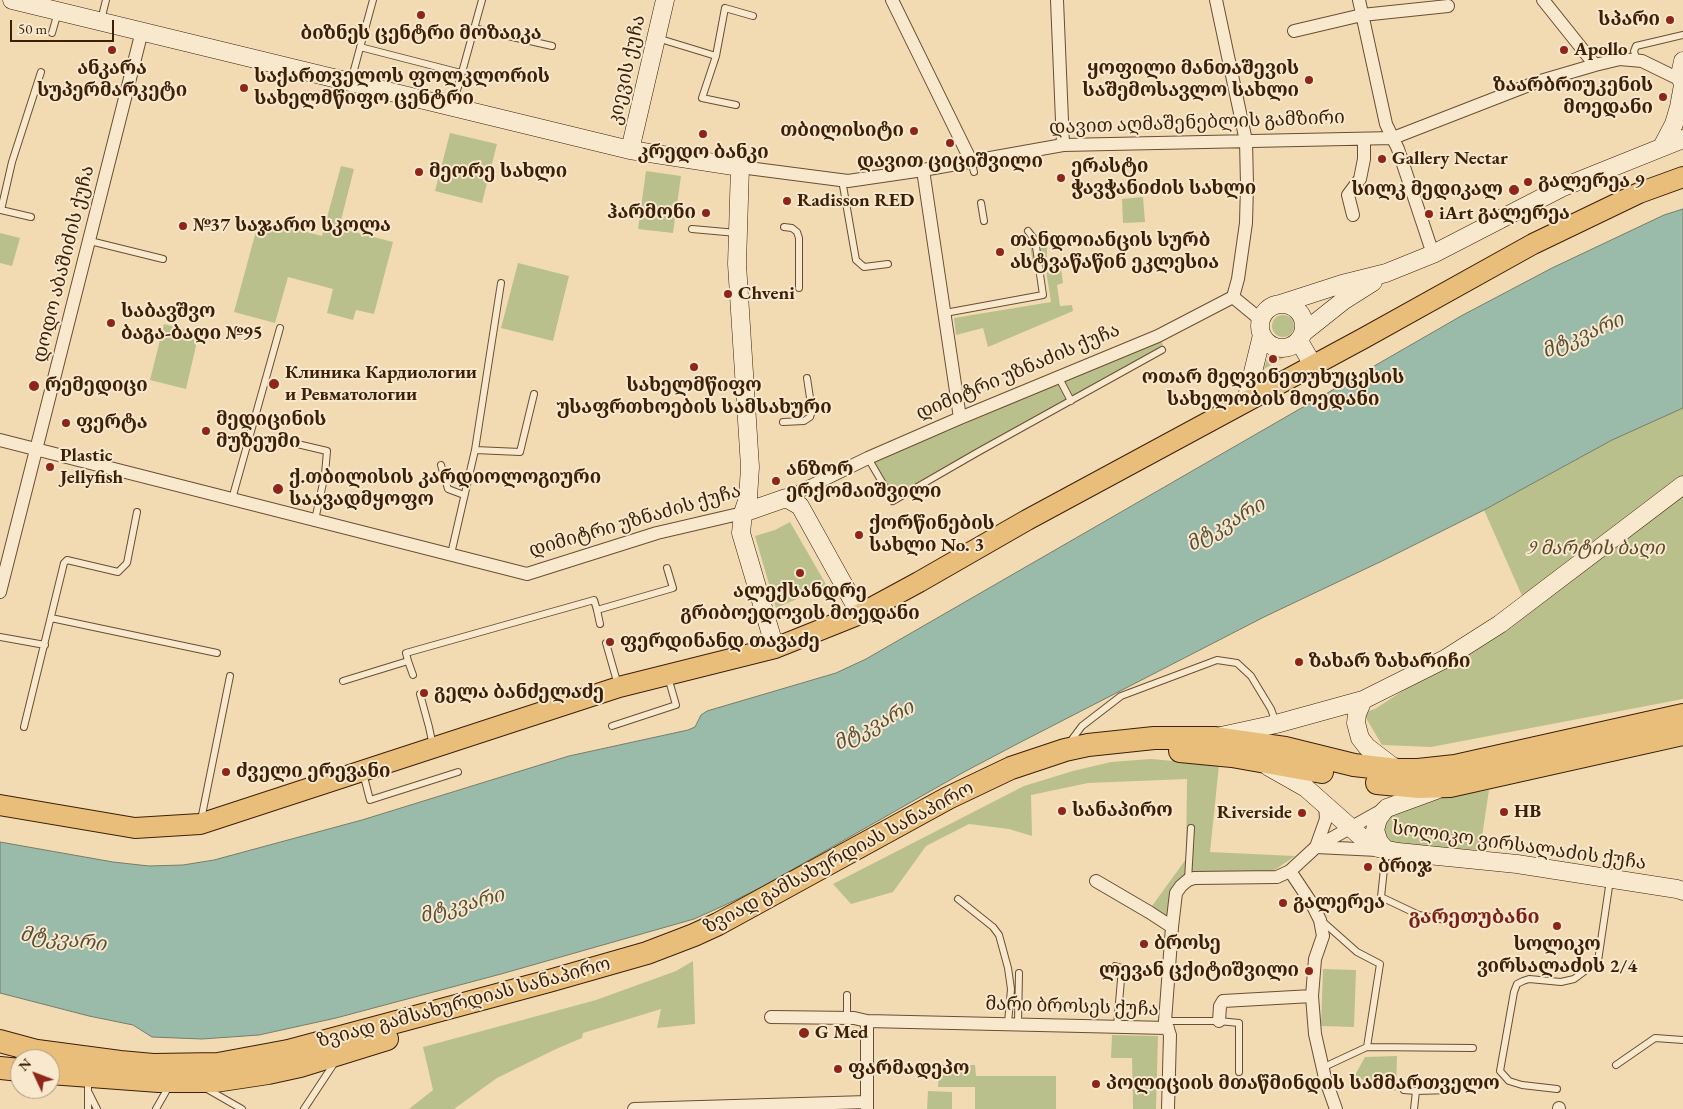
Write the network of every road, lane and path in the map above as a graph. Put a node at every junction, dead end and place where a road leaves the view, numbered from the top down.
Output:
1 (14, 0) edge
2 (106, 0) edge
3 (373, 0) edge
4 (482, 0) edge
5 (665, 0) edge
6 (892, 0) edge
7 (1057, 0) edge
8 (1216, 0) edge
9 (1359, 0) edge
10 (1543, 0) edge
11 (1448, 6) dead end
12 (58, 11) junction
13 (1362, 15) junction
14 (753, 16) dead end
15 (100, 22) junction
16 (473, 28) junction
17 (142, 31) junction
18 (1294, 31) dead end
19 (52, 33) dead end
20 (1683, 34) edge
21 (656, 38) junction
22 (552, 46) dead end
23 (360, 47) junction
24 (716, 56) junction
25 (1642, 61) junction
26 (1683, 61) edge
27 (1595, 65) junction
28 (41, 72) dead end
29 (461, 73) junction
30 (351, 82) junction
31 (1682, 83) edge
32 (736, 105) dead end
33 (452, 107) junction
34 (1364, 138) junction
35 (1392, 138) junction
36 (1683, 139) edge
37 (1246, 141) junction
38 (1063, 145) junction
39 (1662, 147) junction
40 (630, 150) junction
41 (740, 167) junction
42 (973, 167) junction
43 (923, 170) junction
44 (1683, 176) edge
45 (842, 180) junction
46 (981, 203) dead end
47 (1353, 215) dead end
48 (31, 217) dead end
49 (984, 221) dead end
50 (740, 225) junction
51 (784, 227) dead end
52 (692, 229) dead end
53 (1028, 231) dead end
54 (90, 241) junction
55 (1433, 254) junction
56 (163, 259) dead end
57 (888, 264) dead end
58 (1386, 274) junction
59 (501, 283) dead end
60 (799, 288) dead end
61 (1233, 297) junction
62 (1280, 304) junction
63 (945, 313) junction
64 (280, 328) dead end
65 (1262, 328) junction
66 (1301, 336) junction
67 (1162, 350) dead end
68 (1313, 365) junction
69 (807, 378) dead end
70 (1059, 378) junction
71 (534, 394) dead end
72 (1070, 401) junction
73 (1246, 401) junction
74 (960, 418) junction
75 (783, 422) dead end
76 (0, 440) edge
77 (293, 443) dead end
78 (37, 449) junction
79 (475, 450) junction
80 (868, 458) junction
81 (441, 465) dead end
82 (1683, 485) edge
83 (749, 489) junction
84 (464, 495) junction
85 (232, 499) junction
86 (781, 500) junction
87 (138, 512) dead end
88 (743, 513) junction
89 (315, 520) junction
90 (451, 554) junction
91 (667, 568) dead end
92 (3, 570) edge
93 (0, 592) edge
94 (597, 610) junction
95 (860, 614) junction
96 (52, 618) junction
97 (600, 624) dead end
98 (0, 637) edge
99 (606, 643) dead end
100 (45, 645) junction
101 (775, 648) junction
102 (217, 653) dead end
103 (408, 661) junction
104 (668, 675) junction
105 (230, 676) dead end
106 (413, 676) dead end
107 (343, 682) dead end
108 (619, 688) junction
109 (420, 694) dead end
110 (1363, 700) junction
111 (1683, 715) edge
112 (1276, 724) junction
113 (612, 726) dead end
114 (24, 727) dead end
115 (1683, 734) edge
116 (1214, 738) junction
117 (433, 748) junction
118 (1065, 750) junction
119 (1257, 760) junction
120 (1398, 770) junction
121 (363, 772) junction
122 (458, 772) dead end
123 (1450, 786) junction
124 (0, 804) edge
125 (1326, 804) junction
126 (1387, 808) junction
127 (200, 824) junction
128 (1350, 827) junction
129 (1191, 828) dead end
130 (1316, 846) junction
131 (1386, 850) junction
132 (1290, 871) junction
133 (1610, 879) junction
134 (1188, 880) junction
135 (1096, 881) dead end
136 (1681, 889) edge
137 (958, 899) dead end
138 (1320, 920) junction
139 (1456, 922) dead end
140 (1172, 927) junction
141 (1115, 966) dead end
142 (1019, 973) dead end
143 (847, 995) dead end
144 (1312, 996) junction
145 (771, 1017) dead end
146 (847, 1018) junction
147 (866, 1021) junction
148 (1219, 1021) junction
149 (1013, 1024) junction
150 (1166, 1024) junction
151 (1117, 1026) junction
152 (1683, 1040) edge
153 (0, 1041) edge
154 (1367, 1046) junction
155 (1473, 1048) dead end
156 (30, 1049) edge
157 (60, 1054) edge
158 (339, 1055) junction
159 (1616, 1065) dead end
160 (1322, 1068) junction
161 (1239, 1072) dead end
162 (60, 1076) edge
163 (172, 1082) junction
164 (195, 1082) junction
165 (88, 1084) junction
166 (1557, 1089) dead end
167 (1404, 1090) dead end
168 (1452, 1090) dead end
169 (1416, 1091) junction
170 (867, 1105) edge
171 (786, 1106) edge
172 (677, 1108) edge
173 (88, 1109) edge
174 (97, 1109) edge
175 (156, 1109) edge
176 (242, 1109) edge
177 (304, 1109) edge
178 (634, 1109) edge
179 (1168, 1109) edge
180 (1336, 1109) edge
181 (1414, 1109) edge

1 - 12 street, დავით აღმაშენებლის გამზირი
2 - 15 lane
3 - 23 lane
4 - 16 lane
5 - 21 street, კიევის ქუჩა
6 - 42 street
7 - 38 street
8 - 37 street
9 - 13 street
10 - 27 street
11 - 13 street
12 - 15 street, დავით აღმაშენებლის გამზირი
12 - 19 lane
13 - 18 street
13 - 35 street
14 - 24 lane
15 - 17 street, დავით აღმაშენებლის გამზირი
16 - 22 lane
16 - 29 lane
17 - 30 street, დავით აღმაშენებლის გამზირი
17 - 54 street, დოდო აბაშიძის ქუჩა
20 - 25 lane
21 - 24 lane
21 - 40 street, კიევის ქუჩა
23 - 29 lane
23 - 30 lane
24 - 32 lane
25 - 27 street, დავით აღმაშენებლის გამზირი
25 - 31 street, დავით აღმაშენებლის გამზირი
26 - 31 street
27 - 35 street, დავით აღმაშენებლის გამზირი
28 - 48 lane
29 - 33 lane
30 - 33 street, დავით აღმაშენებლის გამზირი
31 - 39 street
33 - 40 street, დავით აღმაშენებლის გამზირი
34 - 35 street, დავით აღმაშენებლის გამზირი
34 - 37 street, დავით აღმაშენებლის გამზირი
34 - 47 street
35 - 55 street
36 - 39 street
37 - 38 street, დავით აღმაშენებლის გამზირი
37 - 61 street
38 - 42 street, დავით აღმაშენებლის გამზირი
39 - 55 street
40 - 41 street, დავით აღმაშენებლის გამზირი
41 - 45 street, დავით აღმაშენებლის გამზირი
41 - 50 street
42 - 43 street, დავით აღმაშენებლის გამზირი
43 - 45 street, დავით აღმაშენებლის გამზირი
43 - 63 street
44 - 68 main road
45 - 57 lane
46 - 49 lane
50 - 52 lane
50 - 83 street
51 - 60 lane
53 - 63 lane
54 - 56 lane
54 - 78 street, დოდო აბაშიძის ქუჩა
55 - 58 street
58 - 62 street
58 - 66 street
59 - 79 lane
61 - 65 street
61 - 70 street, დიმიტრი უზნაძის ქუჩა
62 - 65 street
62 - 66 street
63 - 74 street
64 - 85 lane
65 - 66 street
65 - 73 street
66 - 68 street
67 - 72 lane
68 - 73 main road
69 - 75 lane
70 - 72 lane
70 - 74 street, დიმიტრი უზნაძის ქუჩა
71 - 79 lane
72 - 80 lane
73 - 95 main road
74 - 80 street, დიმიტრი უზნაძის ქუჩა
76 - 78 street, დიმიტრი უზნაძის ქუჩა
77 - 89 lane
78 - 85 street, დიმიტრი უზნაძის ქუჩა
78 - 92 street, დოდო აბაშიძის ქუჩა
79 - 84 lane
80 - 86 street, დიმიტრი უზნაძის ქუჩა
81 - 84 lane
82 - 110 street
83 - 86 street
83 - 88 street
84 - 90 lane
85 - 89 street, დიმიტრი უზნაძის ქუჩა
86 - 88 street, დიმიტრი უზნაძის ქუჩა
86 - 95 street
87 - 96 lane
88 - 90 street, დიმიტრი უზნაძის ქუჩა
88 - 101 street
89 - 90 street, დიმიტრი უზნაძის ქუჩა
91 - 94 lane
92 - 93 street, დოდო აბაშიძის ქუჩა
94 - 97 lane
94 - 103 lane
95 - 101 main road
96 - 100 lane
96 - 102 lane
98 - 100 lane
99 - 108 lane
100 - 114 lane
101 - 104 main road
103 - 106 lane
103 - 107 lane
104 - 108 main road
104 - 113 lane
105 - 127 lane
108 - 117 main road
109 - 117 lane
110 - 112 street
110 - 120 street
111 - 120 highway, ზვიად გამსახურდიას სანაპირო
112 - 116 street
112 - 118 lane
115 - 123 highway, ზვიად გამსახურდიას სანაპირო
116 - 118 highway, ზვიად გამსახურდიას სანაპირო
116 - 120 highway, ზვიად გამსახურდიას სანაპირო
117 - 121 main road
118 - 157 highway, ზვიად გამსახურდიას სანაპირო
119 - 123 highway, ზვიად გამსახურდიას სანაპირო
119 - 125 street, სოლიკო ვირსალაძის ქუჩა
119 - 158 highway, ზვიად გამსახურდიას სანაპირო
121 - 122 lane
121 - 127 main road
123 - 126 street
124 - 127 main road
125 - 128 street, სოლიკო ვირსალაძის ქუჩა
125 - 130 street
126 - 128 street
126 - 131 street
128 - 130 street
128 - 131 street, სოლიკო ვირსალაძის ქუჩა
129 - 134 lane
130 - 131 street
130 - 132 street
131 - 133 street, სოლიკო ვირსალაძის ქუჩა
131 - 139 lane
132 - 134 street
132 - 138 street
133 - 136 street, სოლიკო ვირსალაძის ქუჩა
133 - 166 lane
134 - 140 street, მარი ბროსეს ქუჩა
135 - 140 street
137 - 149 lane
138 - 144 street
138 - 154 lane
140 - 150 street, მარი ბროსეს ქუჩა
141 - 151 lane
142 - 149 lane
143 - 146 lane
144 - 148 street
144 - 160 street
145 - 146 street, მარი ბროსეს ქუჩა
146 - 147 street, მარი ბროსეს ქუჩა
147 - 149 street, მარი ბროსეს ქუჩა
147 - 170 street
148 - 150 lane
148 - 161 lane
149 - 151 street, მარი ბროსეს ქუჩა
150 - 151 street, მარი ბროსეს ქუჩა
150 - 179 street
152 - 159 lane
153 - 156 highway, ზვიად გამსახურდიას სანაპირო
154 - 155 lane
154 - 160 lane
158 - 164 highway, ზვიად გამსახურდიას სანაპირო
158 - 177 lane
160 - 180 street
162 - 165 highway, ზვიად გამსახურდიას სანაპირო
163 - 164 highway, ზვიად გამსახურდიას სანაპირო
163 - 165 highway, ზვიად გამსახურდიას სანაპირო
163 - 175 lane
164 - 176 lane
165 - 173 lane
165 - 174 lane
167 - 169 lane
168 - 169 lane
169 - 181 lane
170 - 171 street
171 - 172 street
172 - 178 street

